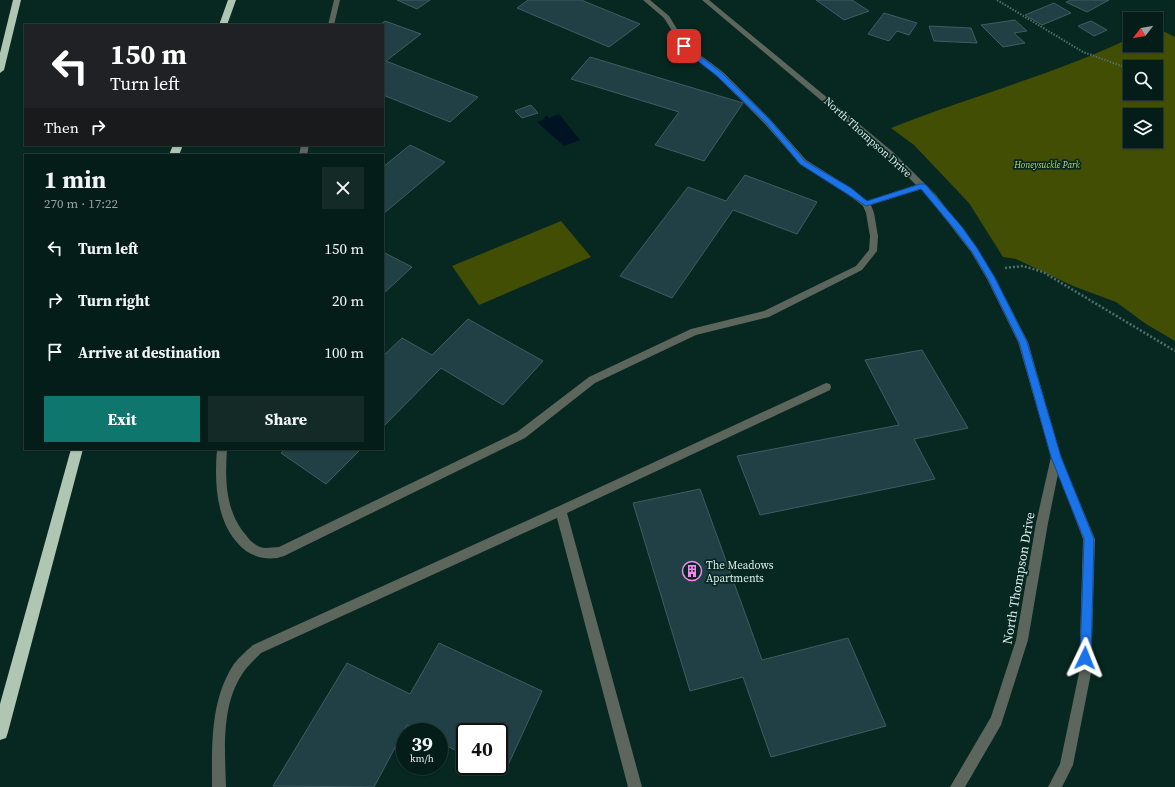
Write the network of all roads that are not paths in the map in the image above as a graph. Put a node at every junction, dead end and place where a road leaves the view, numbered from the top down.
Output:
1 (17, 0) edge
2 (232, 0) edge
3 (336, 0) edge
4 (646, 0) edge
5 (705, 0) edge
6 (223, 24) edge
7 (331, 24) edge
8 (0, 70) edge
9 (922, 186) junction
10 (866, 204) junction
11 (826, 387) dead end
12 (77, 450) edge
13 (222, 450) edge
14 (1056, 457) junction
15 (561, 511) junction
16 (0, 732) edge
17 (219, 787) edge
18 (635, 787) edge
19 (957, 787) edge
20 (1055, 787) edge

1 - 8 highway
2 - 6 highway
3 - 7 street
4 - 10 street
5 - 9 street, North Thompson Drive
9 - 10 street
9 - 14 street, North Thompson Drive
10 - 13 street
11 - 15 street
12 - 16 highway
14 - 19 street, North Thompson Drive
14 - 20 street, North Thompson Drive
15 - 17 street
15 - 18 street

